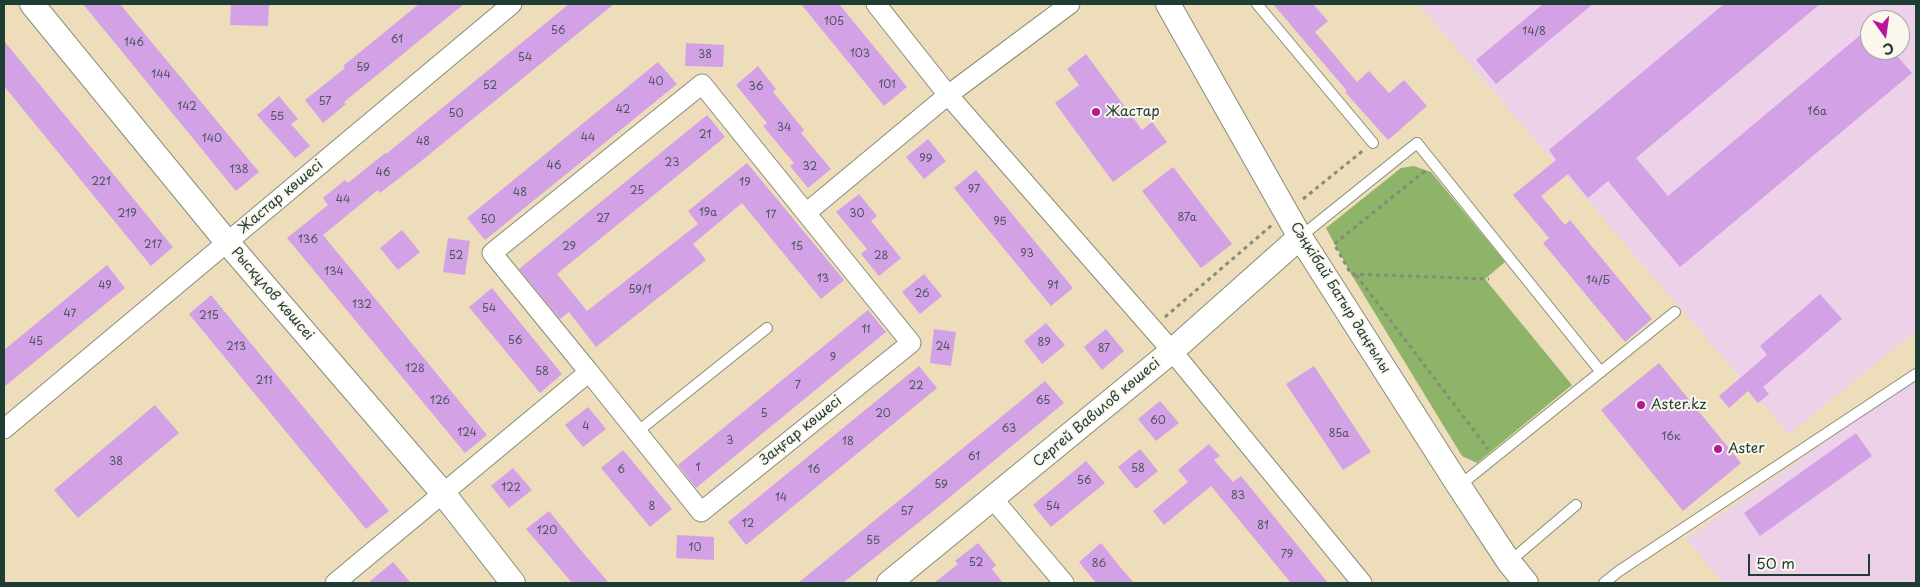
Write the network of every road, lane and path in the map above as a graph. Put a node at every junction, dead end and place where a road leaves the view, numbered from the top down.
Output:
1 (32, 4) edge
2 (512, 4) edge
3 (876, 4) edge
4 (1070, 4) edge
5 (1168, 4) edge
6 (1257, 4) edge
7 (948, 95) junction
8 (1373, 143) joint
9 (1426, 170) dead end
10 (1303, 199) dead end
11 (806, 213) junction
12 (1273, 224) dead end
13 (1300, 237) junction
14 (228, 242) junction
15 (1355, 274) junction
16 (1489, 279) dead end
17 (1675, 312) dead end
18 (767, 328) dead end
19 (1152, 328) junction
20 (1172, 351) junction
21 (588, 372) junction
22 (1601, 372) junction
23 (1916, 374) edge
24 (4, 429) edge
25 (637, 432) junction
26 (1495, 457) junction
27 (1459, 486) junction
28 (442, 492) junction
29 (993, 499) junction
30 (1576, 505) dead end
31 (1509, 562) junction
32 (335, 583) edge
33 (513, 583) edge
34 (890, 583) edge
35 (1064, 583) edge
36 (1362, 583) edge
37 (1526, 583) edge
38 (1604, 583) edge

1 - 14 street, Рысқұлов көшсеі
2 - 14 street, Жастар көшесі
3 - 7 street
4 - 7 street
5 - 13 street, Сәңкібай Батыр даңғылы
6 - 8 lane
7 - 11 street
7 - 19 street
8 - 10 path
9 - 15 path
11 - 21 street, Заңғар көшесі
11 - 25 street, Заңғар көшесі
12 - 19 path
13 - 20 street, Сергей Вавилов көшесі
13 - 22 lane
13 - 27 street, Сәңкібай Батыр даңғылы
14 - 24 street, Жастар көшесі
14 - 28 street, Рысқұлов көшсеі
15 - 16 path
15 - 26 path
17 - 22 lane
18 - 25 lane
19 - 20 street
20 - 29 street, Сергей Вавилов көшесі
20 - 36 street
21 - 25 street, Заңғар көшесі
21 - 28 street
22 - 26 lane
23 - 38 lane
26 - 27 lane
27 - 31 street, Сәңкібай Батыр даңғылы
28 - 32 street
28 - 33 street, Рысқұлов көшсеі
29 - 34 street, Сергей Вавилов көшесі
29 - 35 street
30 - 31 lane
31 - 37 street, Сәңкібай Батыр даңғылы

